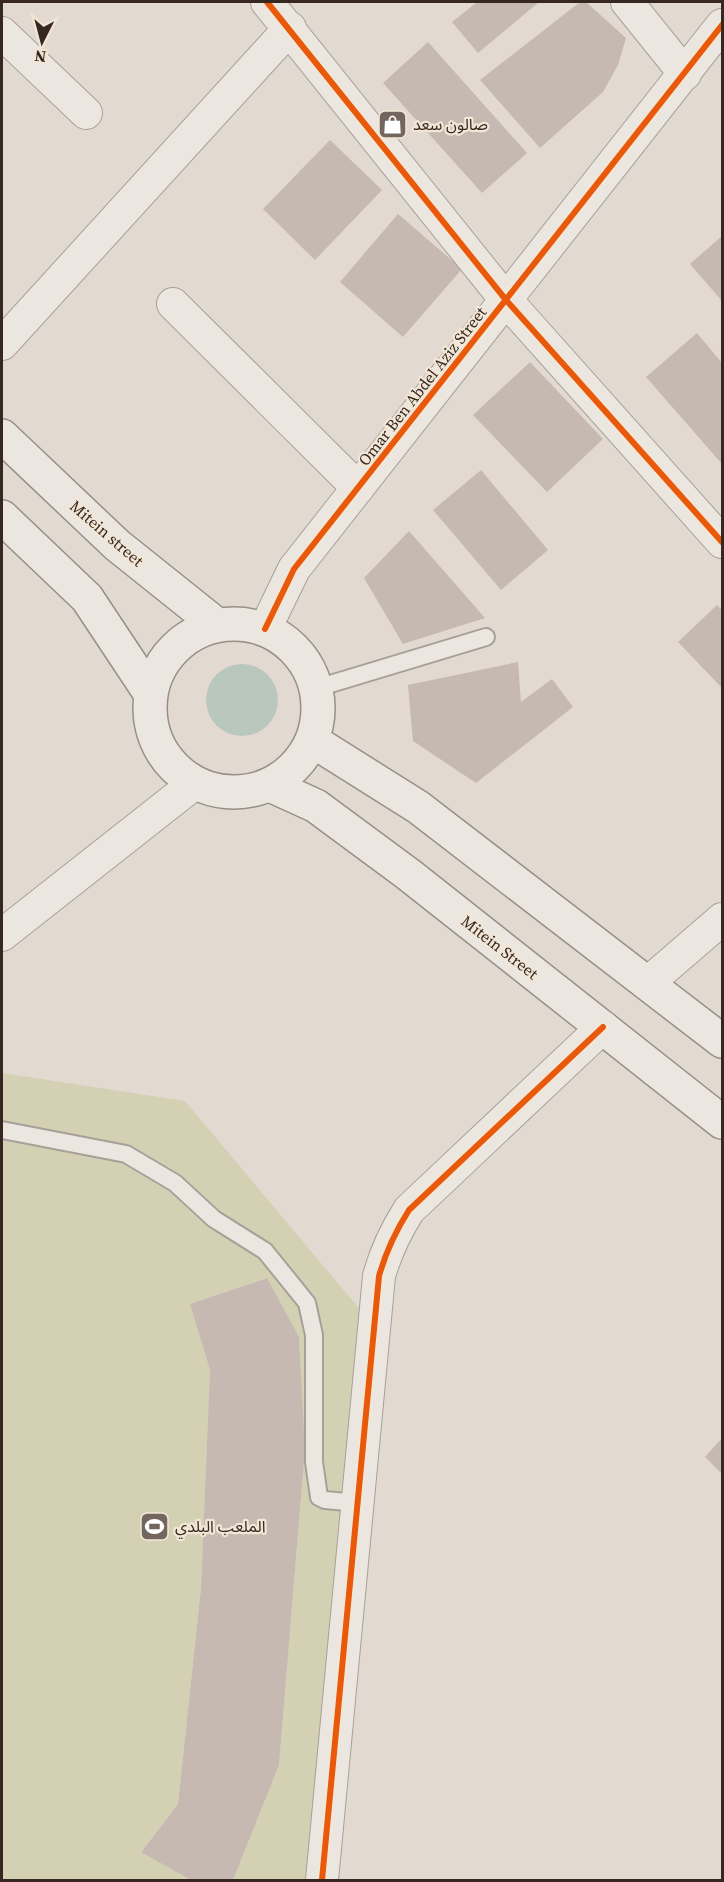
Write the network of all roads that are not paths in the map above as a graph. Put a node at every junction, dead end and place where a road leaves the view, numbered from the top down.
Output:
1 (267, 2) edge
2 (627, 2) edge
3 (290, 28) junction
4 (721, 29) edge
5 (2, 33) edge
6 (685, 75) junction
7 (86, 113) dead end
8 (506, 300) junction
9 (173, 304) dead end
10 (2, 344) edge
11 (2, 436) edge
12 (358, 488) junction
13 (5, 526) edge
14 (723, 542) edge
15 (217, 625) junction
16 (265, 629) junction
17 (486, 637) dead end
18 (317, 688) junction
19 (150, 693) junction
20 (313, 741) junction
21 (195, 783) junction
22 (270, 785) junction
23 (723, 919) edge
24 (2, 935) edge
25 (649, 982) junction
26 (603, 1028) junction
27 (723, 1041) edge
28 (723, 1122) edge
29 (2, 1130) edge
30 (358, 1503) junction
31 (322, 1881) edge

1 - 3 street
2 - 6 street
3 - 8 street
3 - 10 street
4 - 6 street, Omar Ben Abdel Aziz Street
5 - 7 street
6 - 8 street, Omar Ben Abdel Aziz Street
8 - 12 street, Omar Ben Abdel Aziz Street
8 - 14 street
9 - 12 street
11 - 15 street, Mitein street
12 - 16 street, Omar Ben Abdel Aziz Street
13 - 19 street
15 - 16 street
15 - 19 street
16 - 18 street
17 - 18 lane
18 - 20 street
19 - 21 street
20 - 22 street
20 - 25 street
21 - 22 street
21 - 24 street
22 - 26 street, Mitein Street
23 - 25 street
25 - 27 street
26 - 28 street, Mitein Street
26 - 30 street
29 - 30 lane
30 - 31 street

